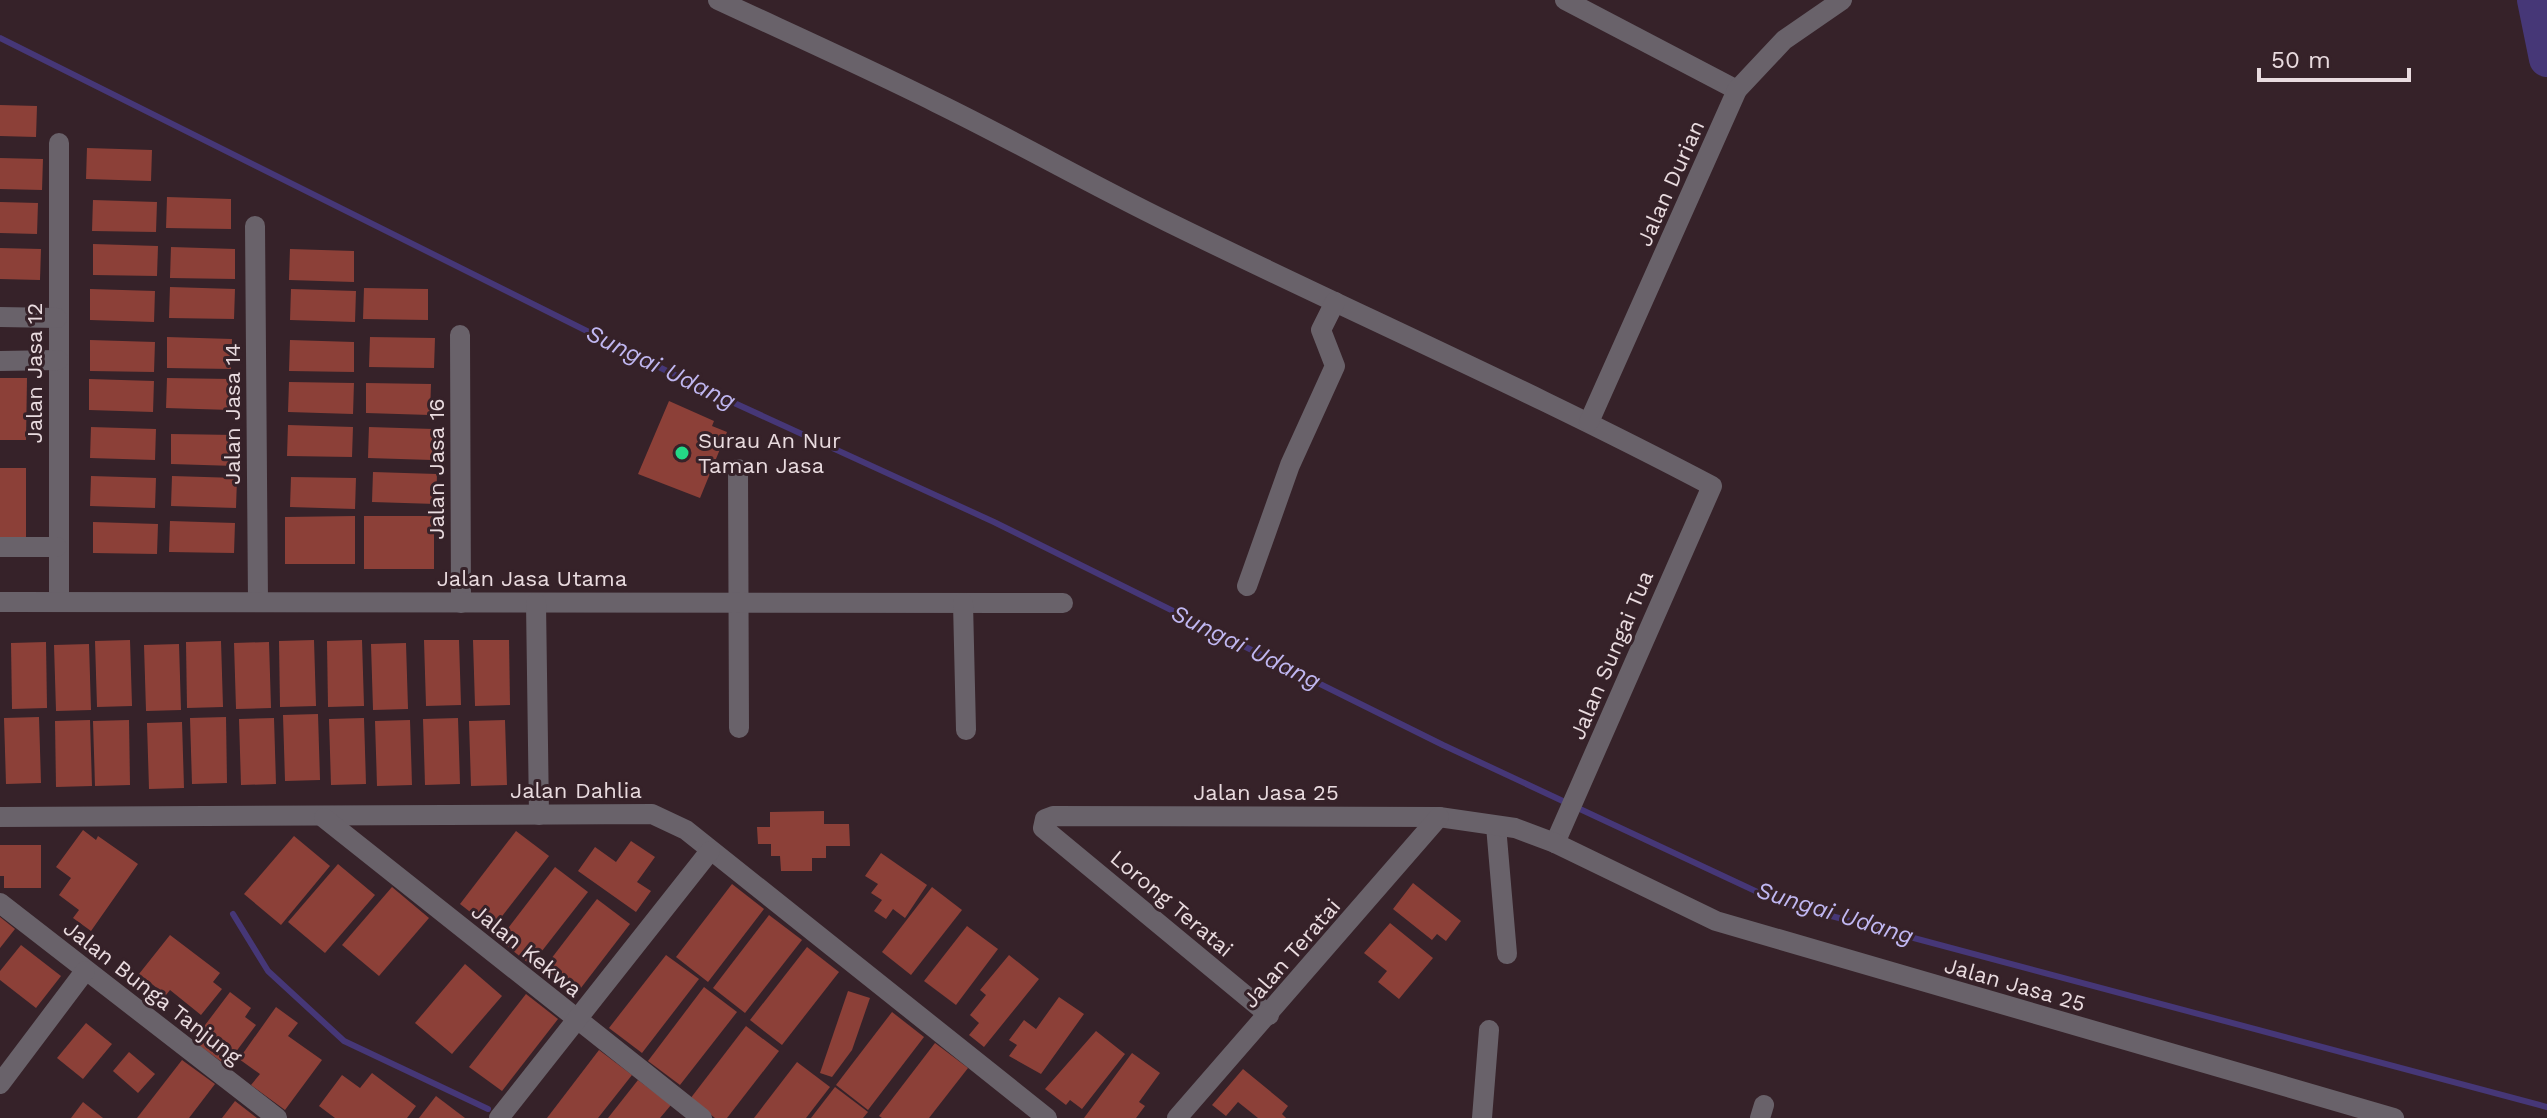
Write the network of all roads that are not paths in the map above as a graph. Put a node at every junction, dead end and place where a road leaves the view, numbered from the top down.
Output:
1 (718, 0) edge
2 (1565, 0) edge
3 (1842, 0) edge
4 (1737, 90) junction
5 (59, 143) dead end
6 (255, 226) dead end
7 (1335, 302) junction
8 (0, 317) edge
9 (57, 318) junction
10 (460, 335) dead end
11 (58, 360) junction
12 (0, 361) edge
13 (1589, 422) junction
14 (738, 469) dead end
15 (0, 547) edge
16 (57, 547) junction
17 (1247, 586) dead end
18 (0, 602) edge
19 (59, 602) junction
20 (258, 602) junction
21 (461, 603) junction
22 (536, 603) junction
23 (737, 603) junction
24 (963, 603) junction
25 (1063, 603) dead end
26 (739, 728) dead end
27 (966, 730) dead end
28 (539, 815) junction
29 (0, 817) edge
30 (1439, 817) junction
31 (324, 818) junction
32 (1496, 826) junction
33 (1043, 828) joint
34 (1555, 843) junction
35 (710, 851) junction
36 (0, 903) edge
37 (1507, 954) dead end
38 (85, 971) junction
39 (1269, 1015) junction
40 (577, 1020) junction
41 (1489, 1030) dead end
42 (0, 1084) edge
43 (277, 1118) edge
44 (499, 1118) edge
45 (702, 1118) edge
46 (1047, 1118) edge
47 (1177, 1118) edge
48 (1482, 1118) edge
49 (2394, 1118) edge

1 - 7 street
2 - 4 street
3 - 4 street, Jalan Durian
4 - 13 street, Jalan Durian
5 - 9 street, Jalan Jasa 12
6 - 20 street, Jalan Jasa 14
7 - 13 street
7 - 17 street
8 - 9 street
9 - 11 street, Jalan Jasa 12
10 - 21 street, Jalan Jasa 16
11 - 12 street
11 - 16 street, Jalan Jasa 12
13 - 34 street, Jalan Sungai Tua
14 - 23 street
15 - 16 street
16 - 19 street, Jalan Jasa 12
18 - 19 street, Jalan Jasa Utama
19 - 20 street, Jalan Jasa Utama
20 - 21 street, Jalan Jasa Utama
21 - 22 street, Jalan Jasa Utama
22 - 23 street, Jalan Jasa Utama
22 - 28 street
23 - 24 street, Jalan Jasa Utama
23 - 26 street
24 - 25 street, Jalan Jasa Utama
24 - 27 street
28 - 31 street, Jalan Dahlia
28 - 35 street, Jalan Dahlia
29 - 31 street, Jalan Dahlia
30 - 32 street, Jalan Jasa 25
30 - 33 street, Jalan Jasa 25
30 - 39 street, Jalan Teratai
31 - 40 street, Jalan Kekwa
32 - 34 street, Jalan Jasa 25
32 - 37 street
33 - 39 street, Lorong Teratai
34 - 49 street, Jalan Jasa 25
35 - 40 street
35 - 46 street, Jalan Dahlia
36 - 38 street, Jalan Bunga Tanjung
38 - 42 street
38 - 43 street, Jalan Bunga Tanjung
39 - 47 street, Jalan Teratai
40 - 44 street
40 - 45 street, Jalan Kekwa
41 - 48 street

